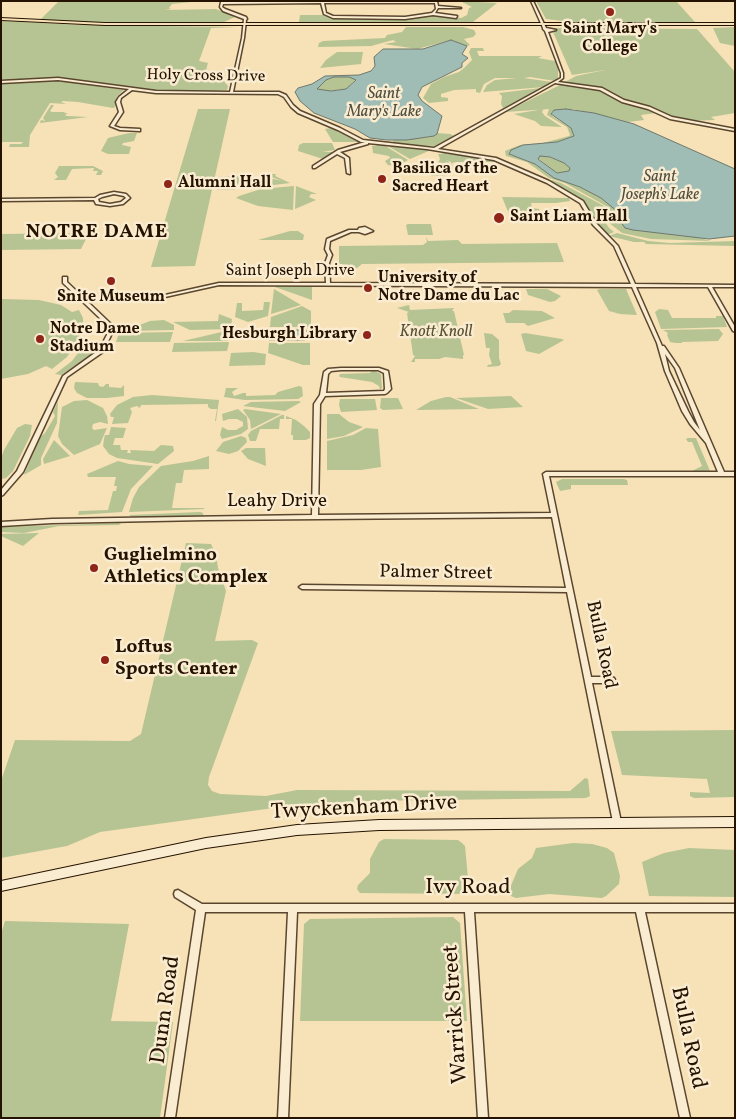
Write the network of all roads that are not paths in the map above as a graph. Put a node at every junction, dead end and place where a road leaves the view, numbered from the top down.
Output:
1 (532, 1) edge
2 (225, 2) edge
3 (288, 2) edge
4 (322, 2) edge
5 (436, 2) edge
6 (437, 8) junction
7 (460, 8) dead end
8 (433, 14) junction
9 (456, 17) dead end
10 (1, 19) edge
11 (246, 21) junction
12 (542, 24) junction
13 (735, 24) edge
14 (546, 32) joint
15 (1, 82) edge
16 (555, 82) junction
17 (131, 89) junction
18 (230, 92) junction
19 (140, 130) dead end
20 (735, 130) edge
21 (368, 142) junction
22 (435, 149) junction
23 (337, 152) junction
24 (314, 167) dead end
25 (349, 172) dead end
26 (96, 199) junction
27 (1, 200) edge
28 (359, 231) dead end
29 (65, 278) dead end
30 (328, 284) junction
31 (632, 286) junction
32 (709, 286) junction
33 (735, 286) edge
34 (146, 300) dead end
35 (735, 331) edge
36 (658, 342) junction
37 (323, 396) junction
38 (709, 443) junction
39 (546, 474) joint
40 (722, 474) junction
41 (735, 474) edge
42 (1, 494) edge
43 (553, 515) junction
44 (315, 518) junction
45 (1, 524) edge
46 (302, 587) dead end
47 (570, 590) junction
48 (589, 680) junction
49 (612, 680) dead end
50 (617, 822) junction
51 (735, 822) edge
52 (1, 886) edge
53 (178, 894) dead end
54 (201, 908) junction
55 (293, 908) junction
56 (469, 908) junction
57 (640, 908) junction
58 (735, 908) edge
59 (170, 1118) edge
60 (283, 1118) edge
61 (483, 1118) edge
62 (685, 1118) edge

1 - 12 street
2 - 3 street
2 - 11 street
2 - 11 street
3 - 4 street
4 - 5 street
4 - 8 street
5 - 6 street
6 - 7 street
6 - 8 street
8 - 9 street
10 - 11 main road
11 - 12 main road
11 - 18 street
12 - 13 main road
12 - 14 street
14 - 16 street
15 - 17 street, Holy Cross Drive
16 - 20 street
16 - 22 street
17 - 18 street, Holy Cross Drive
17 - 19 street
18 - 21 street, Holy Cross Drive
21 - 22 street, Holy Cross Drive
21 - 23 street
22 - 31 street, Holy Cross Drive
23 - 24 street
23 - 25 street
26 - 26 street
26 - 27 street
28 - 30 street
29 - 42 street
30 - 31 street, Saint Joseph Drive
30 - 34 street, Saint Joseph Drive
31 - 32 street, Saint Joseph Drive
31 - 36 street, Holy Cross Drive
32 - 33 street, Saint Joseph Drive
32 - 35 street
36 - 38 street, Holy Cross Drive
36 - 38 street, Holy Cross Drive
37 - 37 street
37 - 44 street
38 - 40 street, Holy Cross Drive
39 - 40 street
39 - 43 street, Bulla Road
40 - 41 street
43 - 44 street, Leahy Drive
43 - 47 street, Bulla Road
44 - 45 street, Leahy Drive
46 - 47 street, Palmer Street
47 - 48 street, Bulla Road
48 - 49 street
48 - 50 street, Bulla Road
50 - 51 street, Twyckenham Drive
50 - 52 street, Twyckenham Drive
53 - 54 street
54 - 55 street, Ivy Road
54 - 59 street, Dunn Road
55 - 56 street, Ivy Road
55 - 60 street
56 - 57 street, Ivy Road
56 - 61 street, Warrick Street
57 - 58 street, Ivy Road
57 - 62 street, Bulla Road

